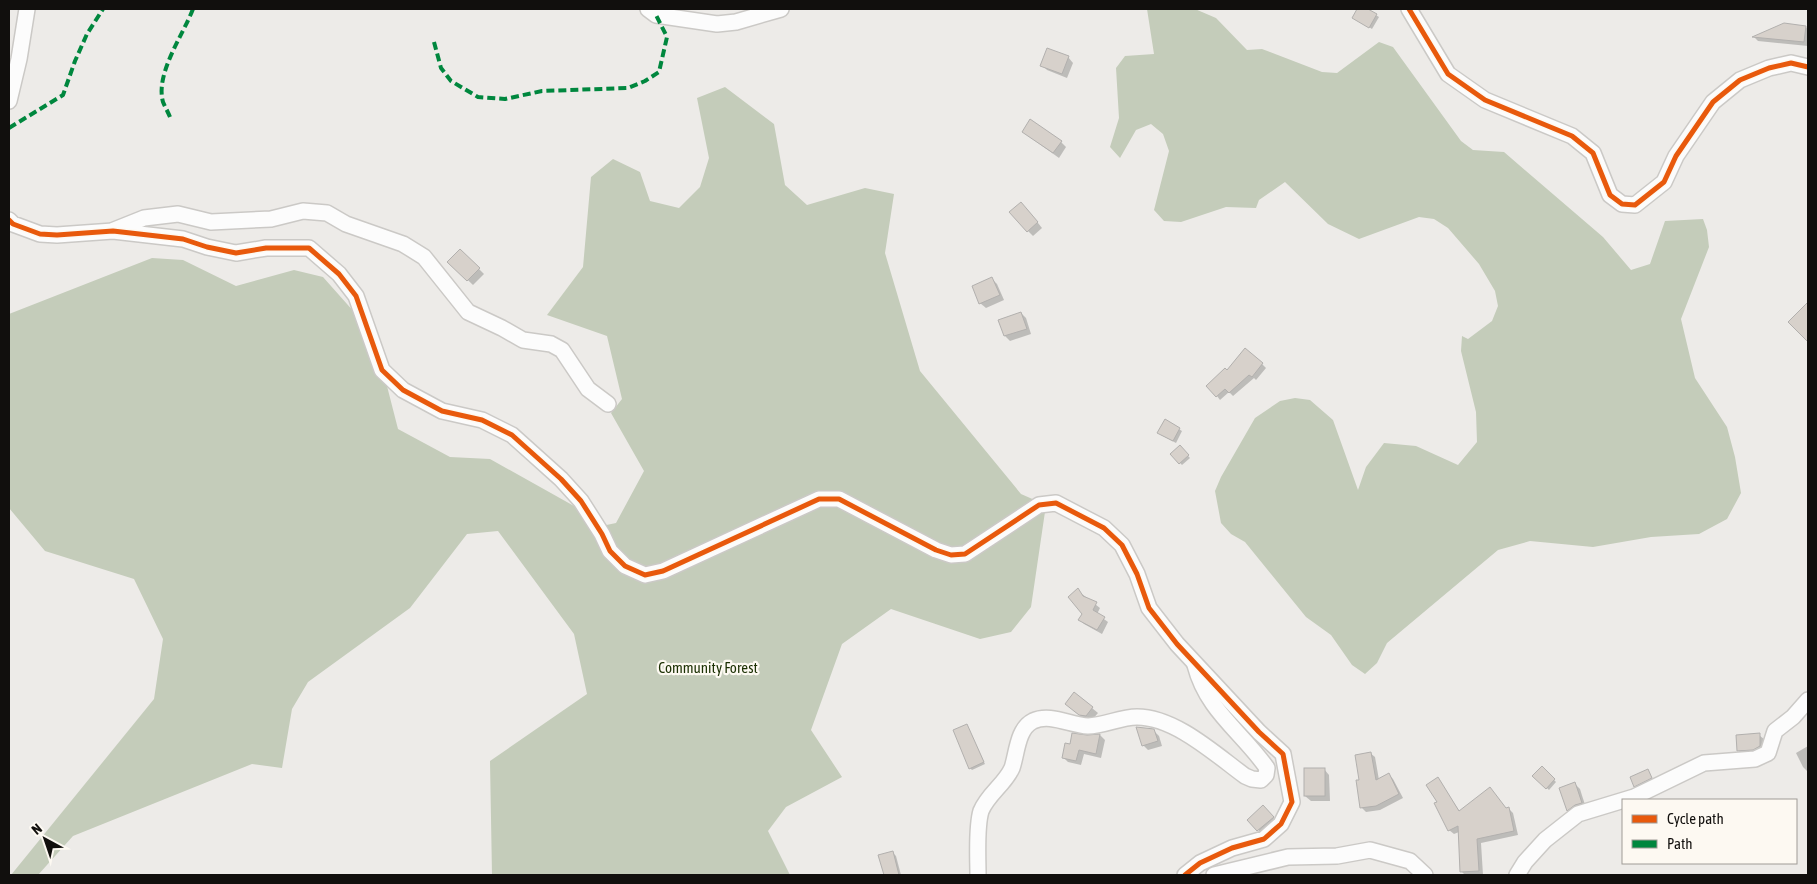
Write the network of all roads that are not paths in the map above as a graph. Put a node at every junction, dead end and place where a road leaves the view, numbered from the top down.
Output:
1 (27, 9) edge
2 (648, 9) edge
3 (781, 9) edge
4 (1409, 9) edge
5 (1808, 67) edge
6 (9, 101) edge
7 (9, 220) edge
8 (113, 231) junction
9 (608, 404) dead end
10 (1194, 662) junction
11 (1808, 700) edge
12 (1625, 799) edge
13 (1622, 800) edge
14 (978, 875) edge
15 (1185, 875) edge
16 (1214, 875) edge
17 (1425, 875) edge
18 (1516, 875) edge

1 - 6 street
2 - 3 street
4 - 5 street
7 - 8 street
8 - 9 street
8 - 10 street
10 - 14 street
10 - 15 street
11 - 12 street
13 - 18 street
16 - 17 street

